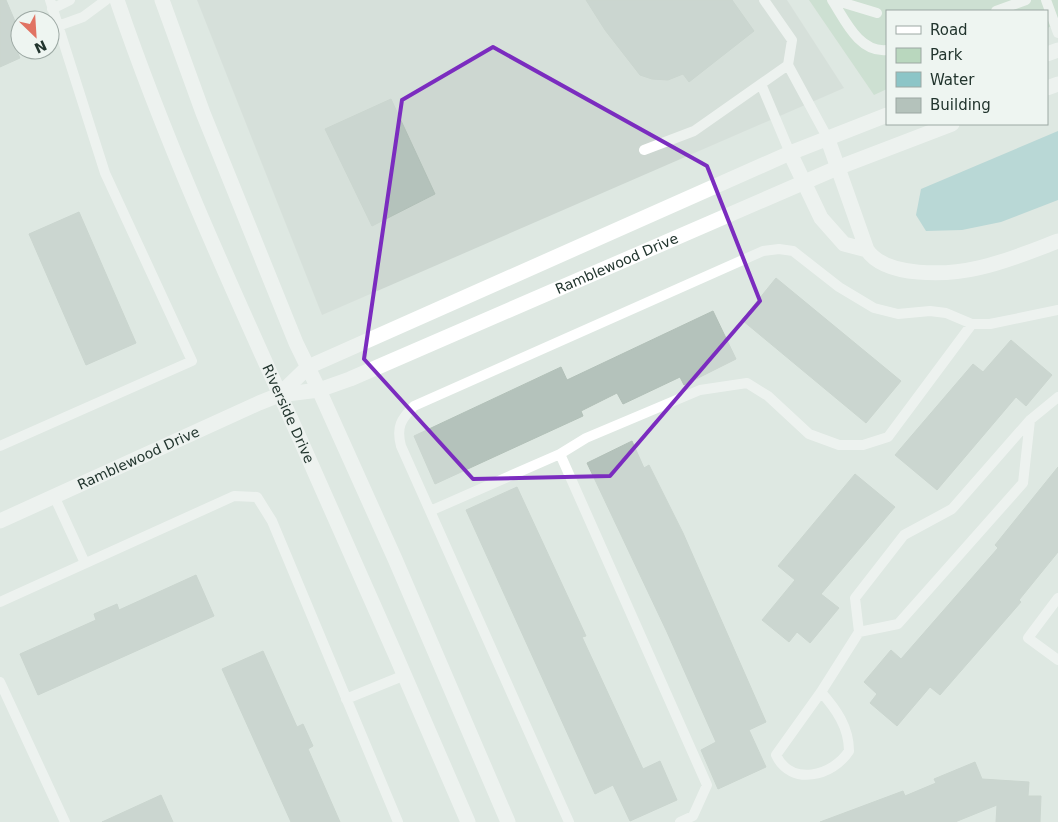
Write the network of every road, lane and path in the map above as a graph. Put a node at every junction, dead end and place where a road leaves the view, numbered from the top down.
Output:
1 (70, 0) edge
2 (106, 0) edge
3 (117, 0) edge
4 (162, 0) edge
5 (764, 0) edge
6 (833, 0) edge
7 (1026, 0) edge
8 (1046, 0) edge
9 (51, 4) edge
10 (999, 10) edge
11 (877, 12) dead end
12 (60, 25) edge
13 (60, 32) edge
14 (1058, 33) edge
15 (886, 50) edge
16 (788, 65) junction
17 (761, 84) junction
18 (886, 115) edge
19 (949, 125) edge
20 (827, 137) junction
21 (644, 150) dead end
22 (790, 153) junction
23 (837, 168) junction
24 (803, 182) junction
25 (1058, 241) edge
26 (867, 250) junction
27 (1058, 310) edge
28 (972, 324) junction
29 (308, 367) junction
30 (319, 390) junction
31 (279, 395) junction
32 (1058, 397) edge
33 (1030, 420) junction
34 (0, 446) edge
35 (560, 454) junction
36 (55, 498) junction
37 (430, 511) junction
38 (0, 521) edge
39 (85, 563) junction
40 (1058, 598) edge
41 (0, 602) edge
42 (859, 632) junction
43 (1058, 660) edge
44 (405, 675) junction
45 (0, 682) edge
46 (821, 692) junction
47 (346, 699) junction
48 (65, 822) edge
49 (398, 822) edge
50 (468, 822) edge
51 (508, 822) edge
52 (569, 822) edge
53 (680, 822) edge

1 - 9 lane
2 - 12 lane
3 - 31 street, Riverside Drive
4 - 29 street
5 - 16 lane
6 - 11 lane
6 - 15 lane
7 - 10 lane
8 - 14 lane
13 - 34 lane
16 - 17 lane
16 - 20 lane
17 - 21 lane
17 - 22 lane
18 - 20 street, Ramblewood Drive
19 - 23 street, Ramblewood Drive
20 - 22 street, Ramblewood Drive
20 - 23 street
22 - 24 street
22 - 29 street, Ramblewood Drive
23 - 24 street, Ramblewood Drive
23 - 26 street
24 - 26 street
24 - 30 street, Ramblewood Drive
25 - 26 street
27 - 28 lane
28 - 35 lane
28 - 37 lane
29 - 30 street
29 - 31 street, Ramblewood Drive
30 - 31 street, Ramblewood Drive
30 - 51 street
31 - 36 street, Ramblewood Drive
31 - 44 street, Riverside Drive
32 - 33 lane
33 - 42 lane
33 - 42 lane
35 - 37 lane
35 - 53 lane
36 - 38 street, Ramblewood Drive
36 - 39 lane
37 - 52 lane
39 - 41 lane
39 - 47 lane
40 - 43 lane
42 - 46 lane
44 - 47 lane
44 - 50 street, Riverside Drive
45 - 48 lane
46 - 46 lane
47 - 49 lane

